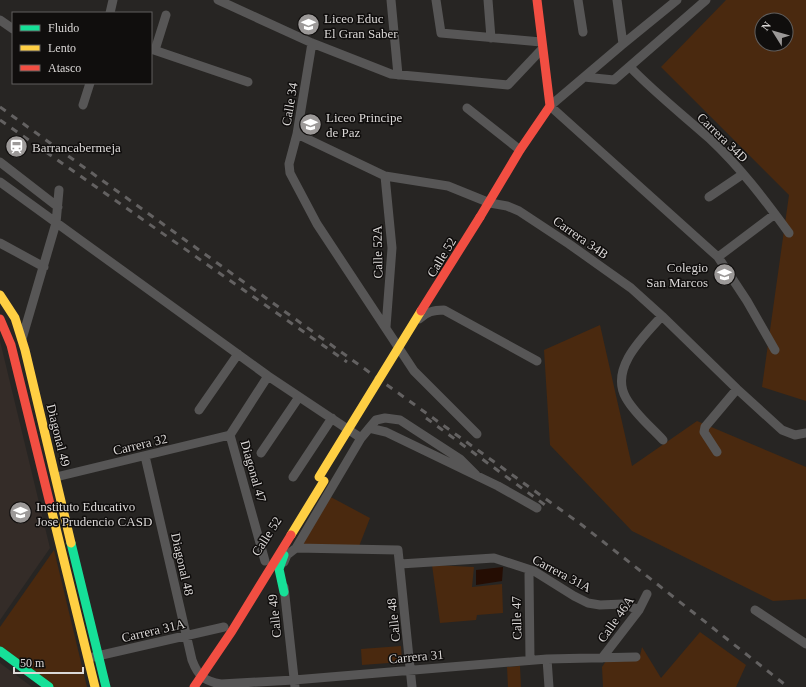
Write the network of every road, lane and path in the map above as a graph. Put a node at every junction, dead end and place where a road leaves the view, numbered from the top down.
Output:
1 (113, 0) edge
2 (218, 0) edge
3 (391, 0) edge
4 (436, 0) edge
5 (488, 0) edge
6 (537, 0) edge
7 (578, 0) edge
8 (617, 0) edge
9 (677, 0) edge
10 (706, 0) edge
11 (110, 12) edge
12 (166, 15) dead end
13 (0, 20) edge
14 (12, 28) edge
15 (583, 32) dead end
16 (491, 38) junction
17 (312, 43) junction
18 (623, 44) junction
19 (542, 46) junction
20 (153, 49) edge
21 (630, 67) junction
22 (398, 75) junction
23 (584, 77) junction
24 (248, 82) dead end
25 (90, 84) edge
26 (83, 105) dead end
27 (550, 106) junction
28 (467, 108) dead end
29 (297, 134) junction
30 (520, 150) junction
31 (0, 162) edge
32 (743, 174) junction
33 (385, 176) junction
34 (0, 182) edge
35 (60, 190) dead end
36 (710, 197) dead end
37 (490, 203) junction
38 (58, 207) junction
39 (775, 214) junction
40 (56, 223) junction
41 (789, 233) dead end
42 (0, 243) edge
43 (718, 257) junction
44 (44, 267) junction
45 (0, 295) edge
46 (662, 316) junction
47 (0, 319) edge
48 (386, 327) junction
49 (22, 339) junction
50 (395, 340) junction
51 (774, 350) dead end
52 (238, 354) junction
53 (537, 361) dead end
54 (268, 376) junction
55 (736, 389) junction
56 (299, 397) junction
57 (199, 410) dead end
58 (332, 418) junction
59 (369, 428) junction
60 (806, 433) edge
61 (477, 434) dead end
62 (230, 435) junction
63 (361, 438) junction
64 (663, 440) dead end
65 (717, 452) dead end
66 (261, 453) dead end
67 (145, 456) junction
68 (476, 475) junction
69 (56, 477) junction
70 (293, 477) dead end
71 (322, 479) junction
72 (537, 508) dead end
73 (304, 515) junction
74 (296, 548) junction
75 (265, 561) junction
76 (400, 564) junction
77 (529, 574) dead end
78 (284, 592) junction
79 (647, 594) dead end
80 (639, 610) junction
81 (755, 610) dead end
82 (224, 628) junction
83 (186, 635) junction
84 (806, 644) edge
85 (0, 651) edge
86 (98, 656) junction
87 (636, 657) dead end
88 (88, 658) junction
89 (602, 658) junction
90 (547, 659) junction
91 (530, 660) junction
92 (206, 668) junction
93 (411, 669) junction
94 (200, 677) junction
95 (294, 683) edge
96 (49, 687) edge
97 (95, 687) edge
98 (106, 687) edge
99 (194, 687) edge
100 (412, 687) edge
101 (549, 687) edge

1 - 11 street
2 - 17 street
3 - 22 street
4 - 16 street
5 - 16 street
6 - 19 main road
7 - 15 street
8 - 18 street
9 - 18 street, Calle 52
10 - 21 street
12 - 20 street
13 - 14 street
16 - 19 street
17 - 22 street
17 - 29 street, Calle 34
18 - 23 street, Calle 52
19 - 22 street
19 - 27 main road
20 - 24 street
21 - 23 street
21 - 32 street, Carrera 34D
23 - 27 street, Calle 52
25 - 26 street
27 - 30 main road, Calle 52
27 - 43 street
28 - 30 street
29 - 33 street, Carrera 34B
29 - 48 street, Calle 34
30 - 37 main road, Calle 52
31 - 38 street
32 - 36 street
32 - 39 street, Carrera 34D
33 - 37 street, Carrera 34B
33 - 48 street, Calle 52A
34 - 40 street
35 - 38 street
37 - 46 street, Carrera 34B
37 - 71 main road, Calle 52, bridge
38 - 40 street
39 - 41 street, Carrera 34D
39 - 43 street
40 - 44 street
40 - 52 street
42 - 44 street
43 - 51 street
44 - 49 street
45 - 49 main road, Diagonal 49
46 - 55 street, Carrera 34B
46 - 64 street
47 - 88 main road, Diagonal 49
48 - 50 street
49 - 69 main road, Diagonal 49
50 - 53 street
50 - 61 street
52 - 54 street
52 - 57 street
54 - 56 street
54 - 62 street
55 - 60 street, Carrera 34B
55 - 65 street
56 - 58 street
56 - 66 street
58 - 63 street
58 - 70 street
59 - 63 street, Calle 49
59 - 68 street
59 - 68 street
62 - 67 street, Carrera 32
62 - 75 street, Diagonal 47
63 - 74 street, Calle 49
67 - 69 street, Carrera 32
67 - 83 street, Diagonal 48
68 - 72 street
69 - 86 main road, Diagonal 49
71 - 73 main road, Calle 52
71 - 75 main road, Calle 52
73 - 78 main road
73 - 92 main road, Calle 52
74 - 76 street, Calle 48
74 - 78 street, Calle 49
75 - 82 main road, Calle 52
76 - 80 street, Carrera 31A
76 - 93 street, Calle 48
77 - 91 street, Calle 47
78 - 95 street, Calle 49
79 - 80 street, Calle 46A
80 - 89 street, Calle 46A
81 - 84 street
82 - 83 street, Carrera 31A
82 - 92 main road, Calle 52
83 - 86 street, Carrera 31A
83 - 94 street, Diagonal 48
85 - 96 main road
86 - 88 street, Carrera 31A
86 - 98 main road, Diagonal 49
87 - 89 street, Carrera 31
88 - 97 main road, Diagonal 49
89 - 90 street, Carrera 31
90 - 91 street, Carrera 31
90 - 101 street
91 - 93 street, Carrera 31
92 - 94 main road, Calle 52
93 - 95 street, Carrera 31
93 - 100 street, Calle 48
94 - 95 street, Carrera 31
94 - 99 main road, Calle 52

